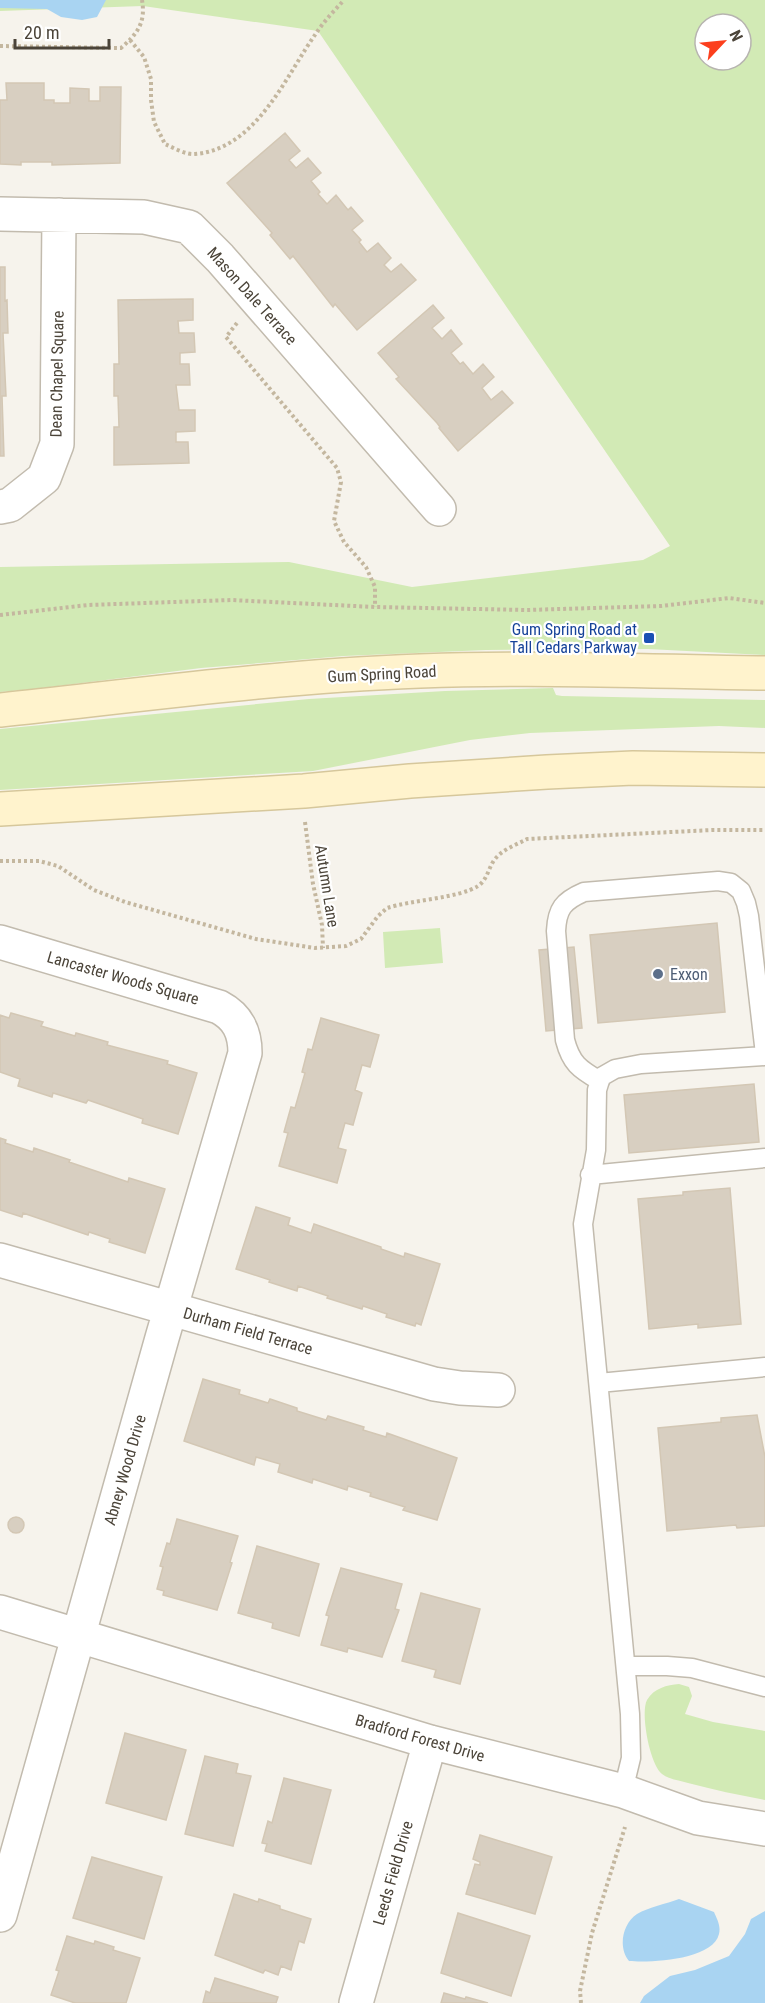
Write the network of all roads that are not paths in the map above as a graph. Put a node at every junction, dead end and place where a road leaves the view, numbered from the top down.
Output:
1 (0, 214) edge
2 (59, 215) junction
3 (0, 507) edge
4 (439, 509) dead end
5 (765, 673) edge
6 (0, 710) edge
7 (765, 770) edge
8 (0, 809) edge
9 (0, 942) edge
10 (240, 1026) joint
11 (765, 1055) edge
12 (600, 1081) junction
13 (765, 1158) edge
14 (590, 1175) junction
15 (0, 1260) edge
16 (170, 1309) junction
17 (765, 1366) edge
18 (599, 1383) junction
19 (498, 1390) dead end
20 (0, 1612) edge
21 (78, 1636) junction
22 (626, 1666) junction
23 (765, 1687) edge
24 (430, 1742) junction
25 (623, 1791) junction
26 (765, 1829) edge
27 (0, 1915) edge
28 (356, 2003) edge

1 - 2 street, Mason Dale Terrace
2 - 3 street, Dean Chapel Square
2 - 4 street, Mason Dale Terrace
5 - 6 main road, Gum Spring Road
7 - 8 main road
9 - 10 street, Lancaster Woods Square
10 - 16 street, Abney Wood Drive
11 - 12 lane
11 - 12 lane
12 - 14 lane
13 - 14 lane
14 - 18 lane
15 - 16 street, Durham Field Terrace
16 - 19 street, Durham Field Terrace
16 - 21 street, Abney Wood Drive
17 - 18 lane
18 - 22 lane
20 - 21 street, Bradford Forest Drive
21 - 24 street, Bradford Forest Drive
21 - 27 street, Abney Wood Drive
22 - 23 lane
22 - 25 lane
24 - 25 street, Bradford Forest Drive
24 - 28 street, Leeds Field Drive
25 - 26 street, Bradford Forest Drive

